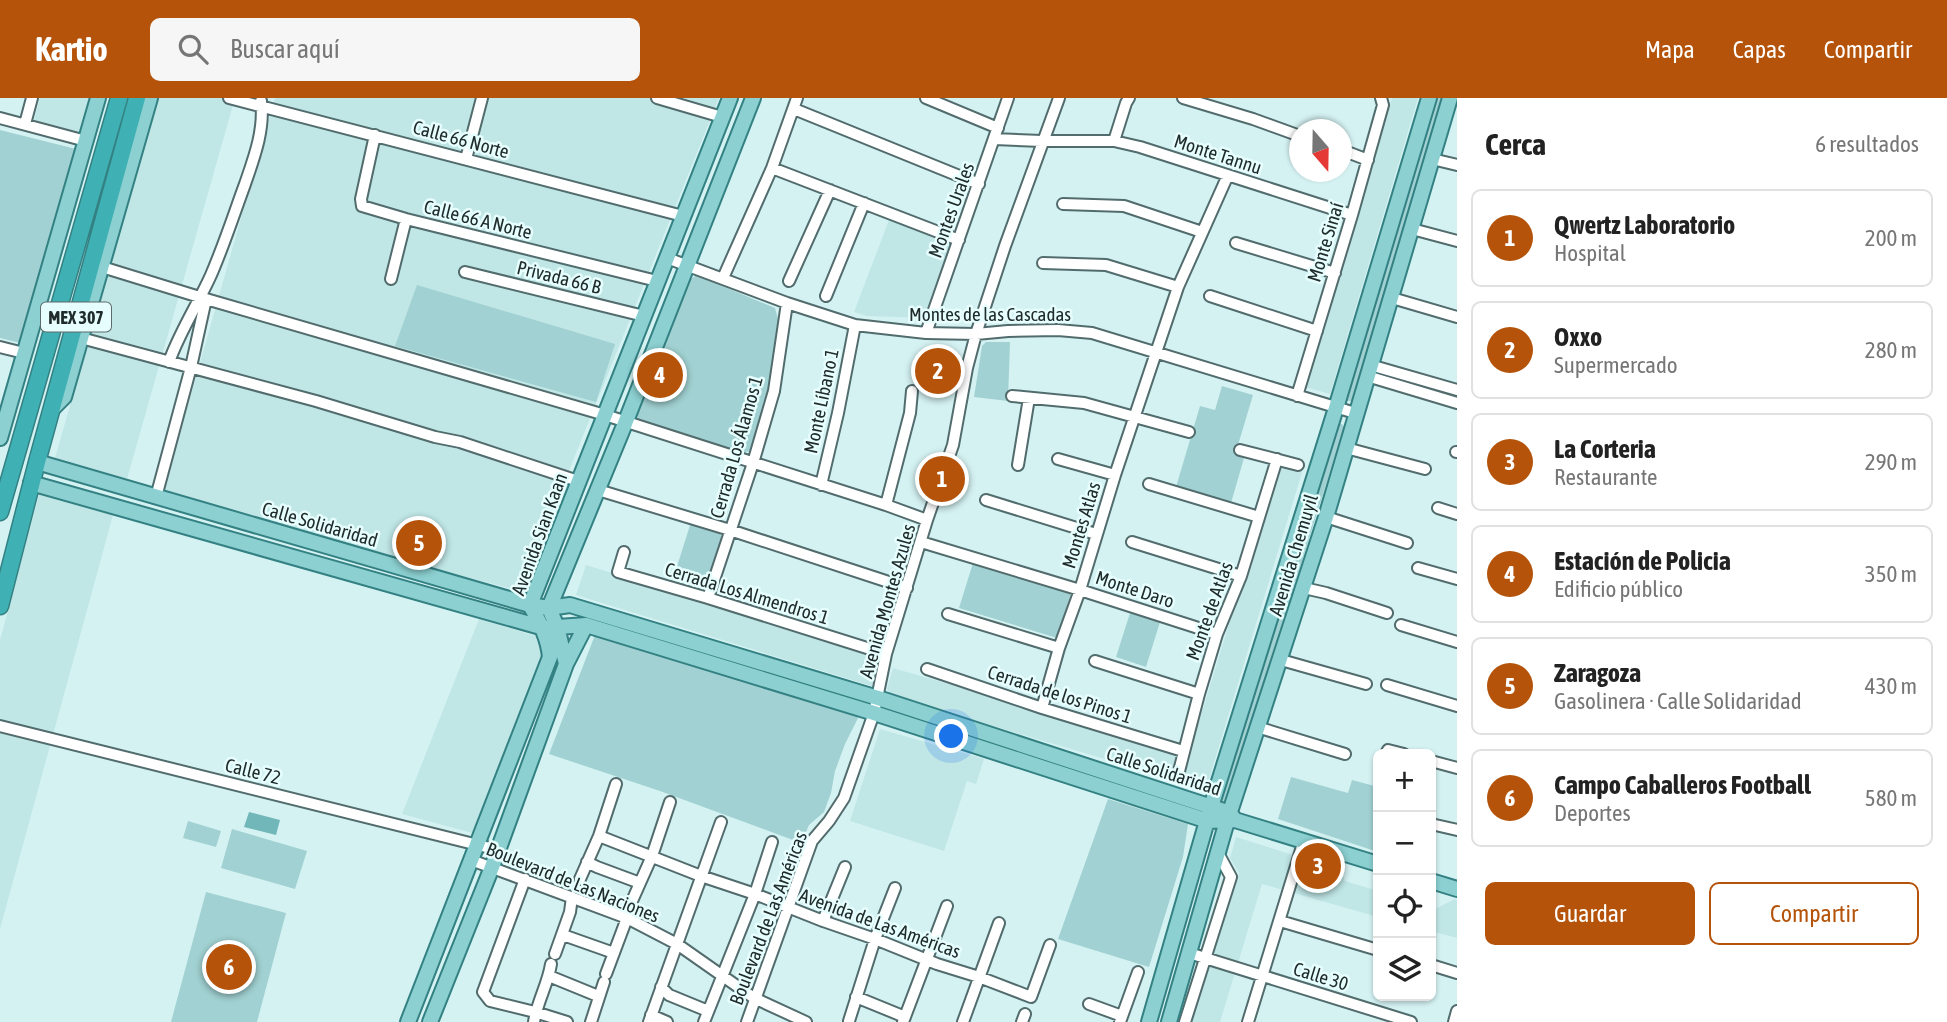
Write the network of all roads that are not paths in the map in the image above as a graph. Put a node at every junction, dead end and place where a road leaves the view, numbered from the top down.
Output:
1 (32, 98) edge
2 (98, 98) edge
3 (110, 98) edge
4 (119, 98) edge
5 (137, 98) edge
6 (150, 98) edge
7 (229, 98) edge
8 (482, 98) edge
9 (657, 98) edge
10 (730, 98) edge
11 (752, 98) edge
12 (926, 98) edge
13 (1008, 98) edge
14 (1059, 98) edge
15 (1129, 98) edge
16 (1183, 98) edge
17 (1381, 98) edge
18 (1429, 98) edge
19 (1450, 98) edge
20 (261, 102) edge
21 (796, 104) edge
22 (722, 117) junction
23 (0, 118) edge
24 (25, 124) junction
25 (1289, 132) edge
26 (996, 133) junction
27 (375, 135) junction
28 (86, 141) junction
29 (1042, 141) junction
30 (1114, 141) junction
31 (1352, 154) edge
32 (466, 159) junction
33 (1432, 159) junction
34 (1368, 160) junction
35 (1457, 165) edge
36 (772, 168) junction
37 (1228, 175) junction
38 (979, 184) junction
39 (830, 190) junction
40 (864, 203) junction
41 (1063, 204) dead end
42 (1352, 215) junction
43 (683, 216) junction
44 (406, 219) junction
45 (1412, 229) junction
46 (1202, 232) junction
47 (959, 240) junction
48 (1457, 241) edge
49 (1236, 243) dead end
50 (667, 258) junction
51 (1043, 263) dead end
52 (687, 265) junction
53 (102, 267) junction
54 (465, 272) dead end
55 (1335, 273) junction
56 (723, 278) junction
57 (391, 279) dead end
58 (657, 281) junction
59 (789, 281) dead end
60 (1178, 286) junction
61 (826, 296) dead end
62 (1210, 296) dead end
63 (203, 298) junction
64 (1392, 299) junction
65 (787, 303) junction
66 (644, 316) junction
67 (1457, 317) edge
68 (855, 326) junction
69 (1317, 331) junction
70 (926, 333) junction
71 (976, 334) junction
72 (80, 338) junction
73 (0, 347) edge
74 (1156, 352) junction
75 (24, 353) junction
76 (169, 362) junction
77 (191, 367) junction
78 (1368, 371) junction
79 (1457, 390) edge
80 (912, 391) dead end
81 (1012, 396) dead end
82 (1297, 396) junction
83 (1029, 398) junction
84 (33, 400) junction
85 (1457, 403) edge
86 (1336, 408) junction
87 (52, 410) junction
88 (1355, 413) junction
89 (605, 415) junction
90 (1136, 416) junction
91 (626, 421) junction
92 (1, 428) edge
93 (1189, 432) dead end
94 (1346, 447) junction
95 (1240, 450) dead end
96 (1058, 459) dead end
97 (1277, 460) junction
98 (37, 462) junction
99 (753, 463) junction
100 (1018, 465) dead end
101 (1298, 465) dead end
102 (1425, 469) dead end
103 (1115, 475) junction
104 (578, 481) junction
105 (31, 484) junction
106 (1149, 484) dead end
107 (821, 485) junction
108 (131, 489) junction
109 (598, 490) junction
110 (156, 497) junction
111 (986, 500) dead end
112 (886, 505) junction
113 (1438, 508) dead end
114 (124, 510) junction
115 (0, 512) edge
116 (1457, 514) edge
117 (149, 517) junction
118 (1259, 517) junction
119 (1326, 517) junction
120 (927, 520) junction
121 (730, 530) junction
122 (1096, 534) junction
123 (921, 542) junction
124 (1132, 542) dead end
125 (1407, 543) dead end
126 (624, 552) dead end
127 (1418, 568) dead end
128 (1241, 576) junction
129 (1457, 579) edge
130 (907, 588) junction
131 (1304, 588) junction
132 (1080, 590) junction
133 (708, 598) junction
134 (530, 605) junction
135 (0, 606) edge
136 (549, 608) junction
137 (1387, 613) dead end
138 (948, 614) dead end
139 (586, 625) junction
140 (1401, 625) dead end
141 (550, 627) junction
142 (1217, 634) junction
143 (1457, 642) edge
144 (1059, 648) junction
145 (886, 654) junction
146 (1281, 660) junction
147 (1095, 661) dead end
148 (566, 664) junction
149 (927, 669) dead end
150 (1366, 684) dead end
151 (1387, 685) dead end
152 (1199, 694) junction
153 (876, 706) junction
154 (1457, 706) edge
155 (1042, 708) junction
156 (0, 726) edge
157 (1257, 727) junction
158 (1183, 751) junction
159 (1345, 754) dead end
160 (1436, 762) edge
161 (1457, 768) edge
162 (1178, 775) dead end
163 (616, 784) dead end
164 (670, 802) dead end
165 (1210, 814) junction
166 (1231, 818) junction
167 (721, 822) dead end
168 (1436, 825) edge
169 (1457, 830) edge
170 (599, 836) junction
171 (1304, 840) junction
172 (772, 842) dead end
173 (478, 845) junction
174 (498, 850) junction
175 (1218, 853) junction
176 (652, 856) junction
177 (471, 860) junction
178 (587, 862) junction
179 (1373, 862) edge
180 (492, 867) junction
181 (845, 867) dead end
182 (701, 876) junction
183 (525, 879) junction
184 (580, 879) dead end
185 (640, 883) junction
186 (1436, 883) edge
187 (895, 888) dead end
188 (1457, 889) edge
189 (755, 894) junction
190 (572, 897) junction
191 (632, 901) dead end
192 (947, 906) dead end
193 (788, 908) junction
194 (627, 918) junction
195 (823, 921) junction
196 (1280, 921) junction
197 (999, 923) dead end
198 (563, 936) junction
199 (875, 939) junction
200 (677, 944) junction
201 (1050, 945) dead end
202 (1373, 949) edge
203 (614, 953) junction
204 (1189, 953) junction
205 (927, 958) junction
206 (1205, 960) junction
207 (1436, 967) edge
208 (1138, 972) dead end
209 (1457, 973) edge
210 (721, 975) junction
211 (549, 976) junction
212 (979, 977) junction
213 (1262, 977) junction
214 (661, 987) junction
215 (598, 996) junction
216 (856, 997) junction
217 (754, 998) junction
218 (1089, 1004) dead end
219 (1457, 1011) edge
220 (534, 1017) edge
221 (706, 1017) edge
222 (783, 1017) edge
223 (650, 1019) edge
224 (904, 1019) edge
225 (1121, 1019) edge
226 (849, 1021) edge
227 (408, 1022) edge
228 (430, 1022) edge
229 (567, 1022) edge
230 (590, 1022) edge
231 (667, 1022) edge
232 (747, 1022) edge
233 (806, 1022) edge
234 (963, 1022) edge
235 (1149, 1022) edge
236 (1169, 1022) edge
237 (1185, 1022) edge
238 (1248, 1022) edge
239 (1411, 1022) edge
240 (1454, 1022) edge

1 - 24 street
2 - 28 main road
3 - 84 highway
4 - 84 highway, MEX 307
5 - 87 highway, MEX 307
6 - 53 main road
7 - 20 street, Calle 66 Norte
8 - 32 street
9 - 22 street
10 - 22 main road, Avenida Sian Kaan
11 - 52 main road, Avenida Sian Kaan
12 - 26 street
13 - 26 street, Montes Urales
14 - 29 street, Avenida Montes Azules
15 - 30 street
16 - 25 street
17 - 34 street, Monte Sinaí
18 - 86 main road, Avenida Chemuyil
19 - 33 main road, Avenida Chemuyil
20 - 27 street, Calle 66 Norte
20 - 63 street
21 - 36 street
21 - 38 street
22 - 43 main road, Avenida Sian Kaan
23 - 24 street
24 - 28 street
26 - 29 street, Monte Tannu
26 - 38 street, Montes Urales
27 - 32 street, Calle 66 Norte
27 - 44 street, Calle 66 A Norte
28 - 75 main road
29 - 30 street, Monte Tannu
29 - 71 street, Avenida Montes Azules
30 - 37 street, Monte Tannu
31 - 34 street
32 - 43 street, Calle 66 Norte
33 - 35 street
33 - 45 main road, Avenida Chemuyil
34 - 42 street, Monte Sinaí
36 - 39 street
36 - 56 street
37 - 42 street, Monte Tannu
37 - 46 street
38 - 47 street, Montes Urales
39 - 40 street
39 - 59 street
40 - 47 street
40 - 61 street
41 - 46 street
42 - 55 street, Monte Sinaí
43 - 50 main road, Avenida Sian Kaan
44 - 57 street
44 - 58 street, Calle 66 A Norte
45 - 48 street
45 - 64 main road, Avenida Chemuyil
46 - 60 street
47 - 70 street, Montes Urales
49 - 55 street
50 - 52 street, Montes de las Cascadas
50 - 58 main road, Avenida Sian Kaan
51 - 60 street
52 - 56 street, Montes de las Cascadas
52 - 91 main road, Avenida Sian Kaan
53 - 63 street
53 - 72 main road
54 - 66 street, Privada 66 B
55 - 69 street, Monte Sinaí
56 - 65 street, Montes de las Cascadas
58 - 66 main road, Avenida Sian Kaan
60 - 74 street
62 - 69 street
63 - 76 street
63 - 77 street
63 - 89 street
64 - 67 street
64 - 78 main road, Avenida Chemuyil
65 - 68 street, Montes de las Cascadas
65 - 99 street, Cerrada Los Álamos 1
66 - 89 main road, Avenida Sian Kaan
68 - 70 street, Montes de las Cascadas
68 - 107 street, Monte Líbano 1
69 - 82 street, Monte Sinaí
70 - 71 street, Montes de las Cascadas
71 - 74 street, Montes de las Cascadas
71 - 120 street, Avenida Montes Azules
72 - 76 street
72 - 87 main road
73 - 75 street
74 - 82 street, Montes de las Cascadas
74 - 90 street, Montes Atlas
75 - 92 main road
76 - 77 street
77 - 104 street
77 - 110 street
78 - 79 street
78 - 85 street
78 - 88 main road, Avenida Chemuyil
80 - 112 street
81 - 83 street
82 - 86 street, Montes de las Cascadas
83 - 90 street
83 - 100 street
84 - 115 highway, MEX 307
86 - 88 street, Montes de las Cascadas
86 - 165 main road, Avenida Chemuyil
87 - 98 highway, MEX 307
88 - 94 main road, Avenida Chemuyil
89 - 91 street
89 - 104 main road, Avenida Sian Kaan
90 - 93 street
90 - 103 street, Montes Atlas
91 - 99 street
91 - 109 main road, Avenida Sian Kaan
94 - 102 street
94 - 119 main road, Avenida Chemuyil
95 - 97 street
96 - 103 street
97 - 101 street
97 - 118 street, Monte de Atlas
98 - 105 highway, MEX 307
98 - 108 main road, Calle Solidaridad
99 - 107 street
99 - 121 street, Cerrada Los Álamos 1
103 - 122 street, Montes Atlas
104 - 134 main road, Avenida Sian Kaan
105 - 114 main road, Calle Solidaridad
105 - 135 highway, MEX 307
106 - 118 street
107 - 112 street
108 - 110 main road, Calle Solidaridad
108 - 114 main road
109 - 121 street
109 - 136 main road, Avenida Sian Kaan
110 - 117 main road
110 - 134 main road, Calle Solidaridad
111 - 122 street
112 - 120 street
113 - 116 street
114 - 117 main road, Calle Solidaridad
117 - 141 main road, Calle Solidaridad
118 - 128 street, Monte de Atlas
119 - 125 street
119 - 131 main road, Avenida Chemuyil
120 - 123 street, Avenida Montes Azules
121 - 130 street
121 - 133 street, Cerrada Los Álamos 1
122 - 132 street, Montes Atlas
123 - 130 street, Avenida Montes Azules
123 - 132 street, Monte Daro
124 - 128 street
126 - 133 street, Cerrada Los Almendros 1
127 - 129 street
128 - 142 street, Monte de Atlas
130 - 145 street, Avenida Montes Azules
131 - 137 street
131 - 146 main road, Avenida Chemuyil
132 - 142 street, Monte Daro
132 - 144 street, Montes Atlas
133 - 145 street, Cerrada Los Almendros 1
134 - 136 main road, Calle Solidaridad
134 - 141 main road, Avenida Sian Kaan
136 - 141 main road, Avenida Sian Kaan
136 - 153 main road, Calle Solidaridad
138 - 144 street
139 - 141 main road, Calle Solidaridad
139 - 148 main road
139 - 153 main road, Calle Solidaridad
140 - 143 street
141 - 148 main road, Avenida Sian Kaan
141 - 173 main road, Avenida Sian Kaan
142 - 152 street, Monte de Atlas
144 - 155 street, Montes Atlas
145 - 153 street, Avenida Montes Azules
146 - 150 street
146 - 157 main road, Avenida Chemuyil
147 - 152 street
148 - 174 main road
149 - 155 street, Cerrada de los Pinos 1
151 - 154 street
152 - 158 street, Monte de Atlas
153 - 165 main road, Calle Solidaridad
153 - 193 street, Boulevard de Las Américas
155 - 158 street, Cerrada de los Pinos 1
156 - 173 street, Calle 72
157 - 159 street
157 - 166 main road, Avenida Chemuyil
158 - 162 street, Monte de Atlas
160 - 161 street
163 - 170 street
164 - 176 street
165 - 166 main road, Calle Solidaridad
165 - 235 main road, Avenida Chemuyil
166 - 171 main road, Calle Solidaridad
166 - 175 main road, Avenida Chemuyil
167 - 182 street
168 - 169 street
170 - 176 street, Avenida de Las Américas
170 - 178 street
171 - 179 main road, Calle Solidaridad
171 - 196 street
172 - 189 street
173 - 174 street, Calle 72
173 - 177 main road, Avenida Sian Kaan
174 - 180 main road
175 - 204 main road, Avenida Chemuyil
175 - 206 street
176 - 182 street, Avenida de Las Américas
176 - 185 street
177 - 180 street, Boulevard de Las Naciones
177 - 227 main road, Avenida Sian Kaan
178 - 184 street
178 - 185 street
180 - 183 street, Boulevard de Las Naciones
180 - 228 main road
181 - 195 street
182 - 189 street, Avenida de Las Américas
182 - 200 street
183 - 190 street, Boulevard de Las Naciones
183 - 220 street
185 - 191 street
186 - 188 main road
187 - 199 street
189 - 193 street, Avenida de Las Américas
189 - 210 street
190 - 194 street, Boulevard de Las Naciones
190 - 198 street
192 - 205 street
193 - 195 street, Avenida de Las Américas
193 - 217 street, Boulevard de Las Américas
194 - 200 street, Boulevard de Las Naciones
194 - 203 street
195 - 199 street, Avenida de Las Américas
196 - 202 street
196 - 213 street
197 - 212 street
198 - 203 street
198 - 211 street
199 - 205 street, Avenida de Las Américas
199 - 216 street
200 - 210 street, Boulevard de Las Naciones
200 - 214 street
201 - 212 street, Avenida de Las Américas
203 - 215 street
204 - 206 street, Calle 30
204 - 236 main road, Avenida Chemuyil
205 - 212 street, Avenida de Las Américas
205 - 224 street
206 - 213 street, Calle 30
206 - 237 street
207 - 209 street
208 - 225 street
210 - 217 street, Boulevard de Las Naciones
210 - 221 street
211 - 215 street
211 - 220 street
212 - 234 street
213 - 238 street
213 - 239 street, Calle 30
214 - 221 street
214 - 223 street
215 - 230 street
216 - 224 street
216 - 226 street
217 - 222 street, Boulevard de Las Naciones
217 - 232 street, Boulevard de Las Américas
218 - 225 street
219 - 240 street
220 - 229 street
222 - 233 street, Boulevard de Las Naciones
223 - 231 street

